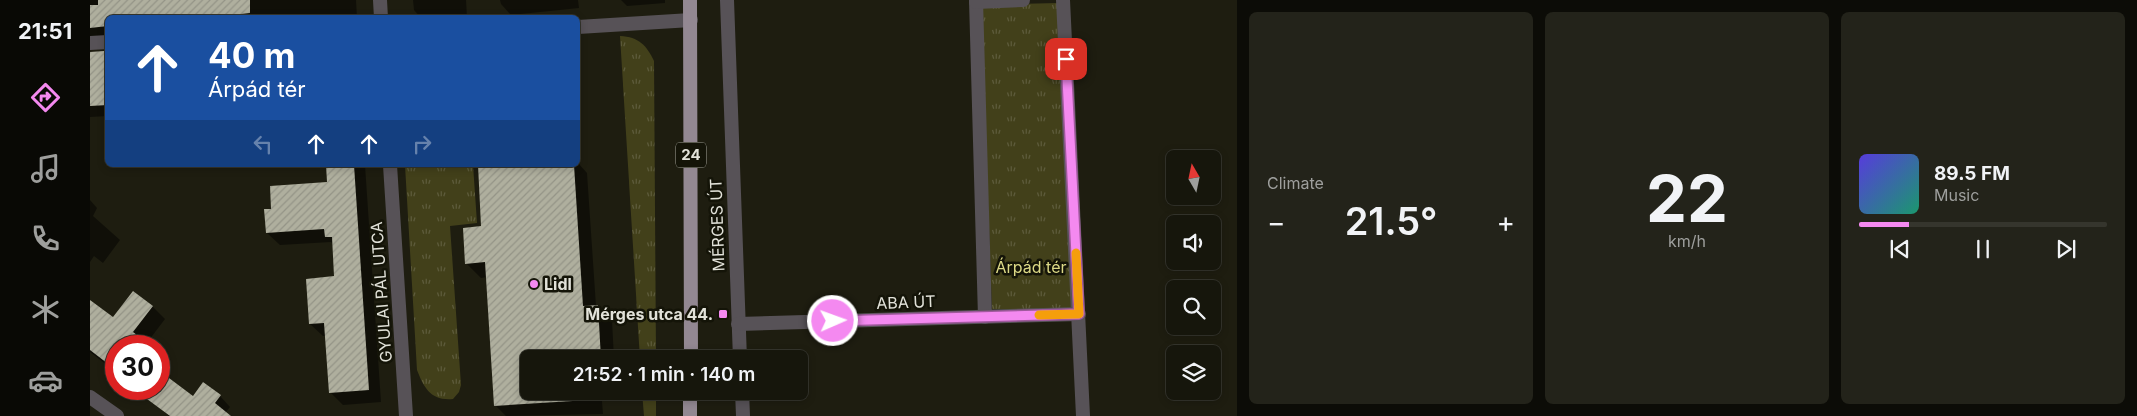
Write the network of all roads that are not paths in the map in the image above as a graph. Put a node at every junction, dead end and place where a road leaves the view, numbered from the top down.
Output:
1 (380, 0) edge
2 (690, 0) edge
3 (727, 0) edge
4 (1023, 0) edge
5 (1063, 0) edge
6 (976, 1) edge
7 (381, 15) edge
8 (691, 20) junction
9 (580, 27) edge
10 (105, 42) edge
11 (90, 43) edge
12 (390, 167) edge
13 (1079, 314) junction
14 (985, 317) junction
15 (738, 324) junction
16 (690, 350) edge
17 (739, 350) edge
18 (90, 396) edge
19 (690, 400) edge
20 (742, 400) edge
21 (116, 416) edge
22 (406, 416) edge
23 (690, 416) edge
24 (743, 416) edge
25 (1083, 416) edge

1 - 7 street
2 - 8 main road, MÉRGES ÚT / 24
3 - 15 street, MÉRGES ÚT
4 - 6 street
5 - 13 street
6 - 14 street
8 - 9 street
8 - 16 main road, MÉRGES ÚT / 24
10 - 11 street
12 - 22 street, GYULAI PÁL UTCA
13 - 14 street
13 - 25 street
14 - 15 street, ABA ÚT
15 - 17 street, MÉRGES ÚT
18 - 21 street
19 - 23 main road
20 - 24 street

